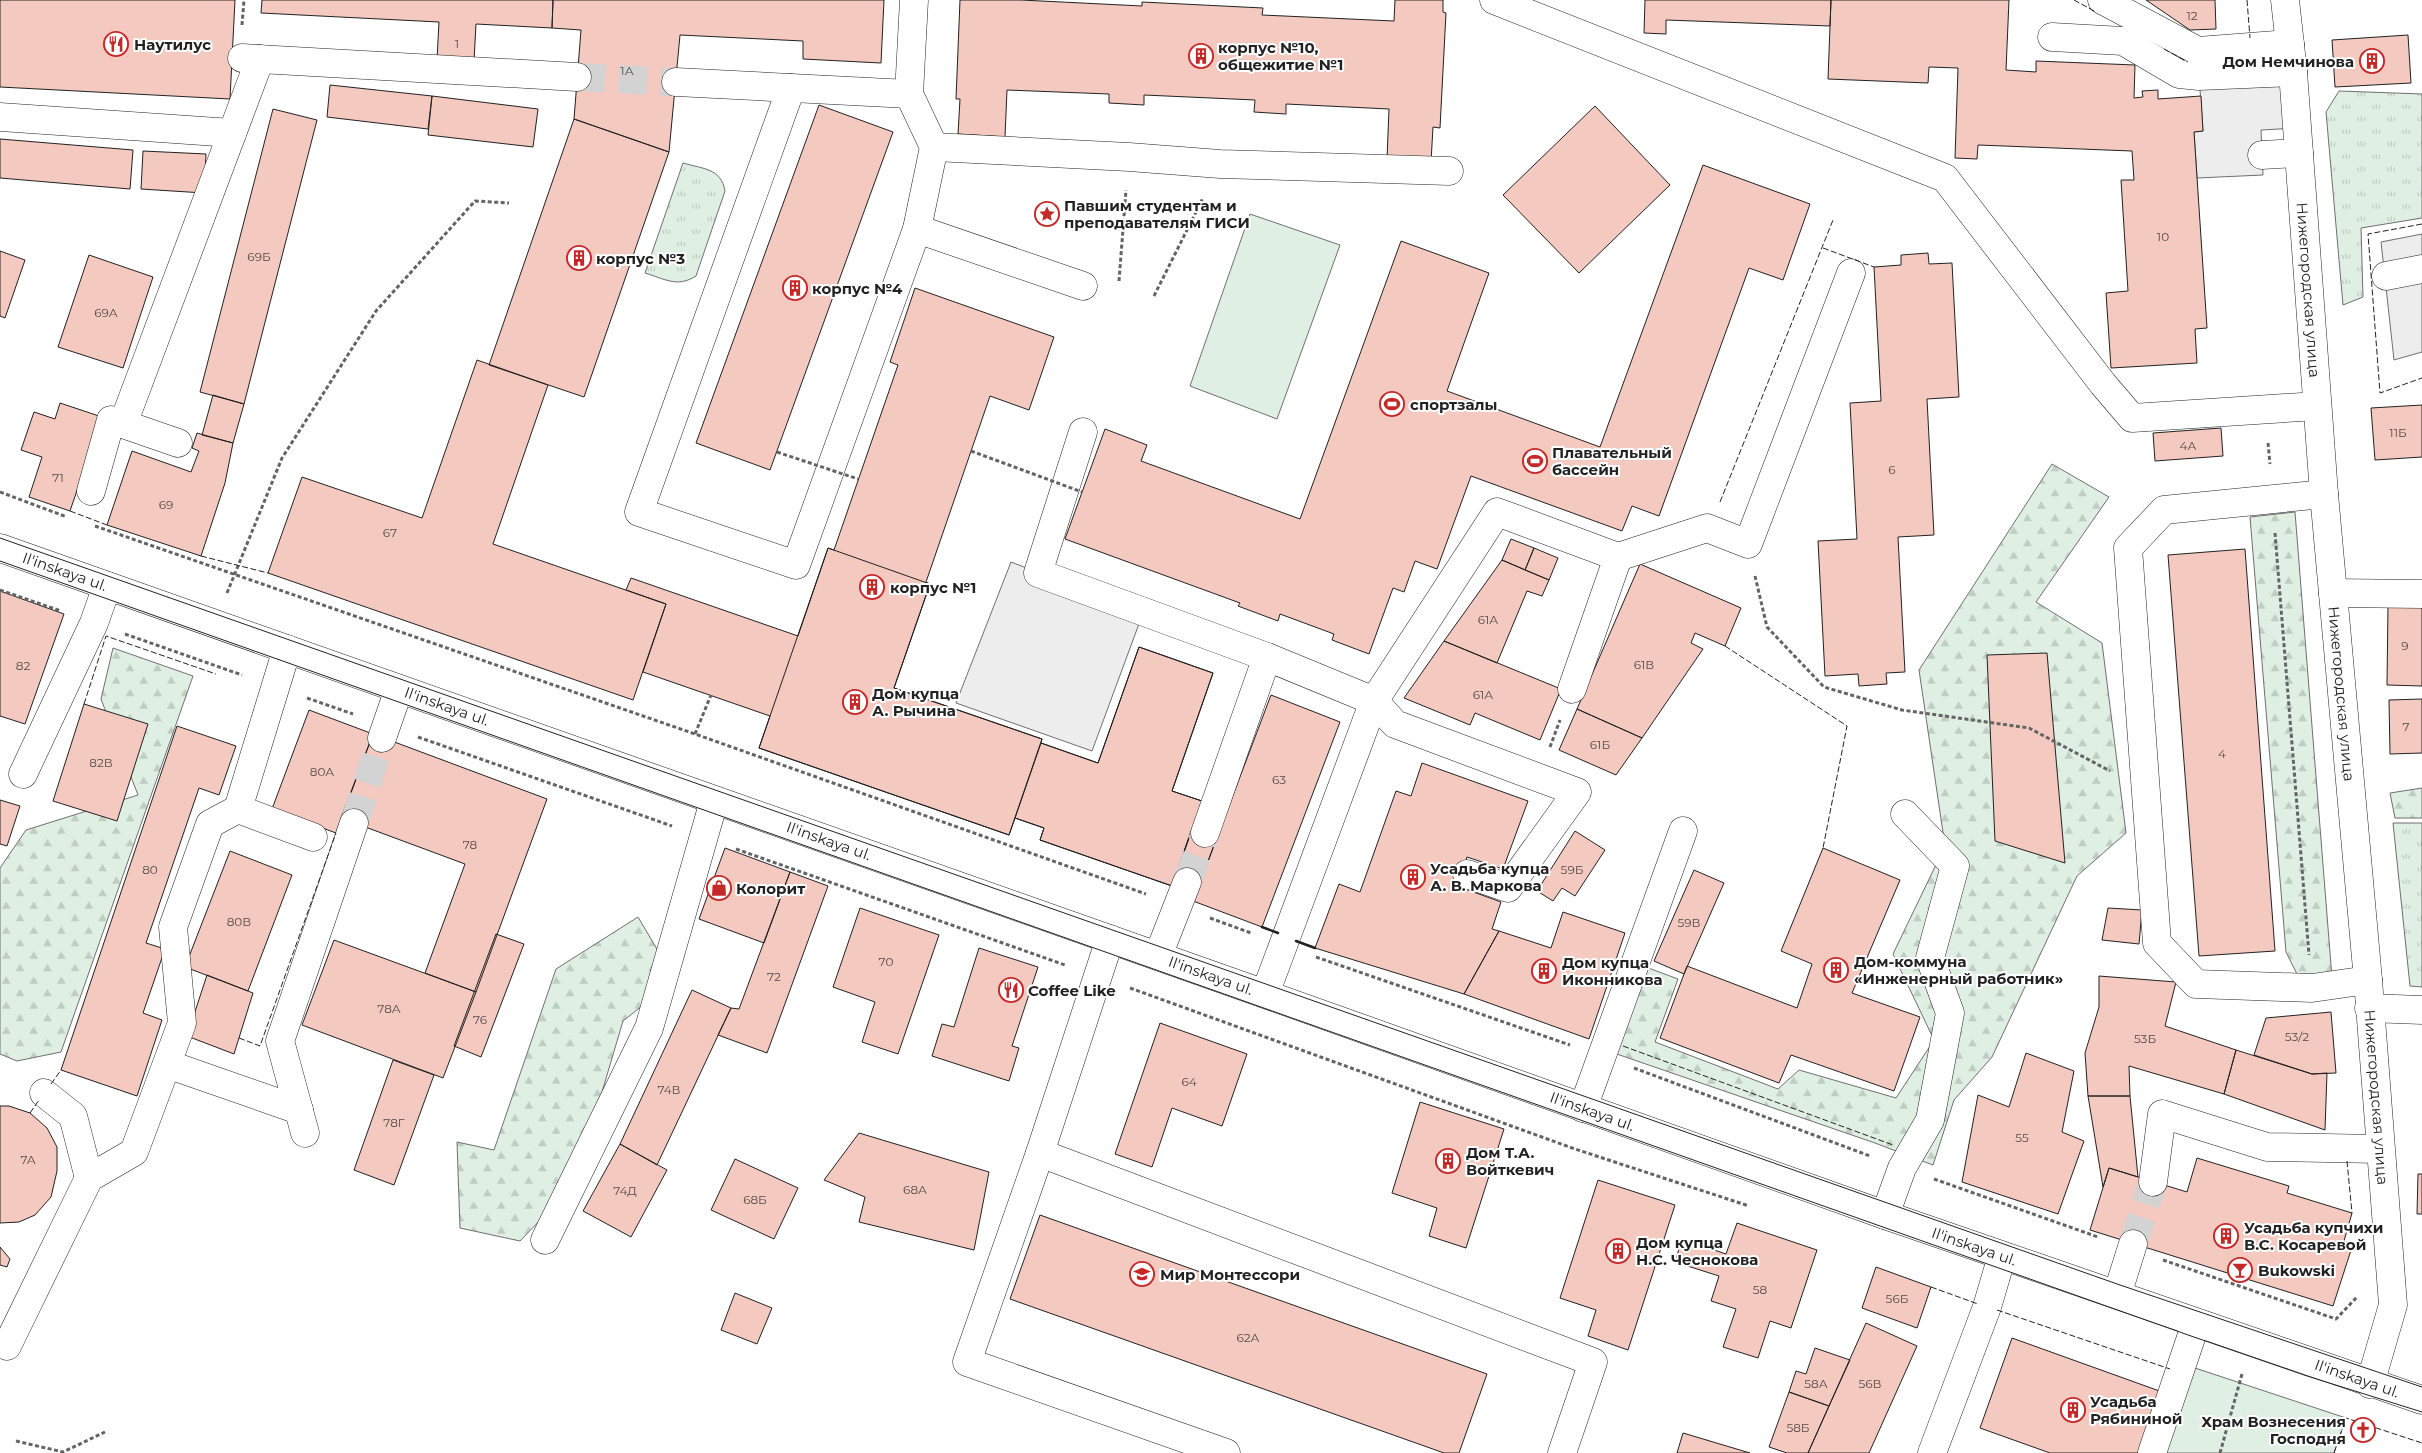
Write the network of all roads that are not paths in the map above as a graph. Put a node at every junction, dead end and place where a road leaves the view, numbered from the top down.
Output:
1 (914, 0) edge
2 (1494, 0) edge
3 (2102, 0) edge
4 (2285, 0) edge
5 (2052, 37) dead end
6 (2290, 44) junction
7 (2293, 72) junction
8 (577, 77) tunnel mouth
9 (676, 82) tunnel mouth
10 (791, 88) junction
11 (909, 94) junction
12 (0, 117) edge
13 (232, 133) junction
14 (934, 147) junction
15 (2299, 153) junction
16 (2262, 155) dead end
17 (1449, 171) dead end
18 (917, 230) junction
19 (2422, 269) edge
20 (1851, 273) dead end
21 (2386, 276) dead end
22 (1083, 286) dead end
23 (2317, 406) junction
24 (123, 424) junction
25 (1083, 432) dead end
26 (178, 443) dead end
27 (90, 491) dead end
28 (2324, 494) junction
29 (0, 548) edge
30 (1618, 557) junction
31 (107, 586) junction
32 (2333, 593) junction
33 (2422, 594) edge
34 (287, 649) junction
35 (1267, 657) junction
36 (399, 689) junction
37 (1572, 689) road end
38 (1374, 701) junction
39 (385, 732) tunnel mouth
40 (23, 774) dead end
41 (714, 801) junction
42 (238, 809) junction
43 (1905, 814) dead end
44 (354, 823) tunnel mouth
45 (1683, 831) dead end
46 (1204, 833) tunnel mouth
47 (313, 837) dead end
48 (1466, 874) dead end
49 (1186, 882) tunnel mouth
50 (1110, 939) junction
51 (1158, 956) junction
52 (2368, 980) junction
53 (1265, 994) junction
54 (2369, 1008) junction
55 (2422, 1010) edge
56 (167, 1064) junction
57 (44, 1092) dead end
58 (1583, 1108) junction
59 (2379, 1149) junction
60 (1040, 1153) junction
61 (89, 1178) junction
62 (2153, 1182) tunnel mouth
63 (1884, 1215) junction
64 (545, 1240) dead end
65 (2133, 1244) tunnel mouth
66 (2002, 1256) junction
67 (2117, 1295) junction
68 (2196, 1323) junction
69 (3, 1344) edge
70 (2370, 1384) junction
71 (2422, 1400) edge
72 (1226, 1453) edge
73 (1562, 1453) edge
74 (1932, 1453) edge
75 (2152, 1453) edge

1 - 11 street
2 - 23 street
3 - 6 street
4 - 6 street, Нижегородская улица
5 - 7 street
6 - 7 street, Нижегородская улица
7 - 15 street, Нижегородская улица
8 - 13 street
9 - 10 street
10 - 11 street
10 - 18 street
11 - 14 street
12 - 13 street
13 - 24 street
14 - 17 street
14 - 18 street
15 - 16 street
15 - 23 street, Нижегородская улица
18 - 22 street
19 - 21 street
20 - 30 street
23 - 28 street, Нижегородская улица
24 - 26 street
24 - 27 street
25 - 35 street
28 - 32 street, Нижегородская улица
28 - 52 street
29 - 31 street, Il'inskaya ul.
30 - 37 street
30 - 38 street
31 - 34 street, Il'inskaya ul.
31 - 40 street
32 - 33 street
32 - 52 street, Нижегородская улица
34 - 36 street, Il'inskaya ul.
34 - 42 street
35 - 38 street
35 - 46 street
36 - 39 street
36 - 41 street, Il'inskaya ul.
38 - 48 street
38 - 53 street
41 - 50 street, Il'inskaya ul.
41 - 64 street
42 - 47 street
42 - 56 street
43 - 63 street
44 - 56 street
45 - 58 street
49 - 51 street
50 - 51 street, Il'inskaya ul.
50 - 60 street
51 - 53 street, Il'inskaya ul.
52 - 54 street, Нижегородская улица
53 - 58 street, Il'inskaya ul.
54 - 55 street
54 - 59 street, Нижегородская улица
56 - 61 street
57 - 61 street
58 - 63 street, Il'inskaya ul.
59 - 62 street
59 - 70 street, Нижегородская улица
60 - 72 street
60 - 73 street
61 - 69 street
63 - 66 street, Il'inskaya ul.
65 - 67 street
66 - 67 street, Il'inskaya ul.
66 - 74 street
67 - 68 street, Il'inskaya ul.
68 - 70 street, Il'inskaya ul.
68 - 75 street
70 - 71 street, Il'inskaya ul.

